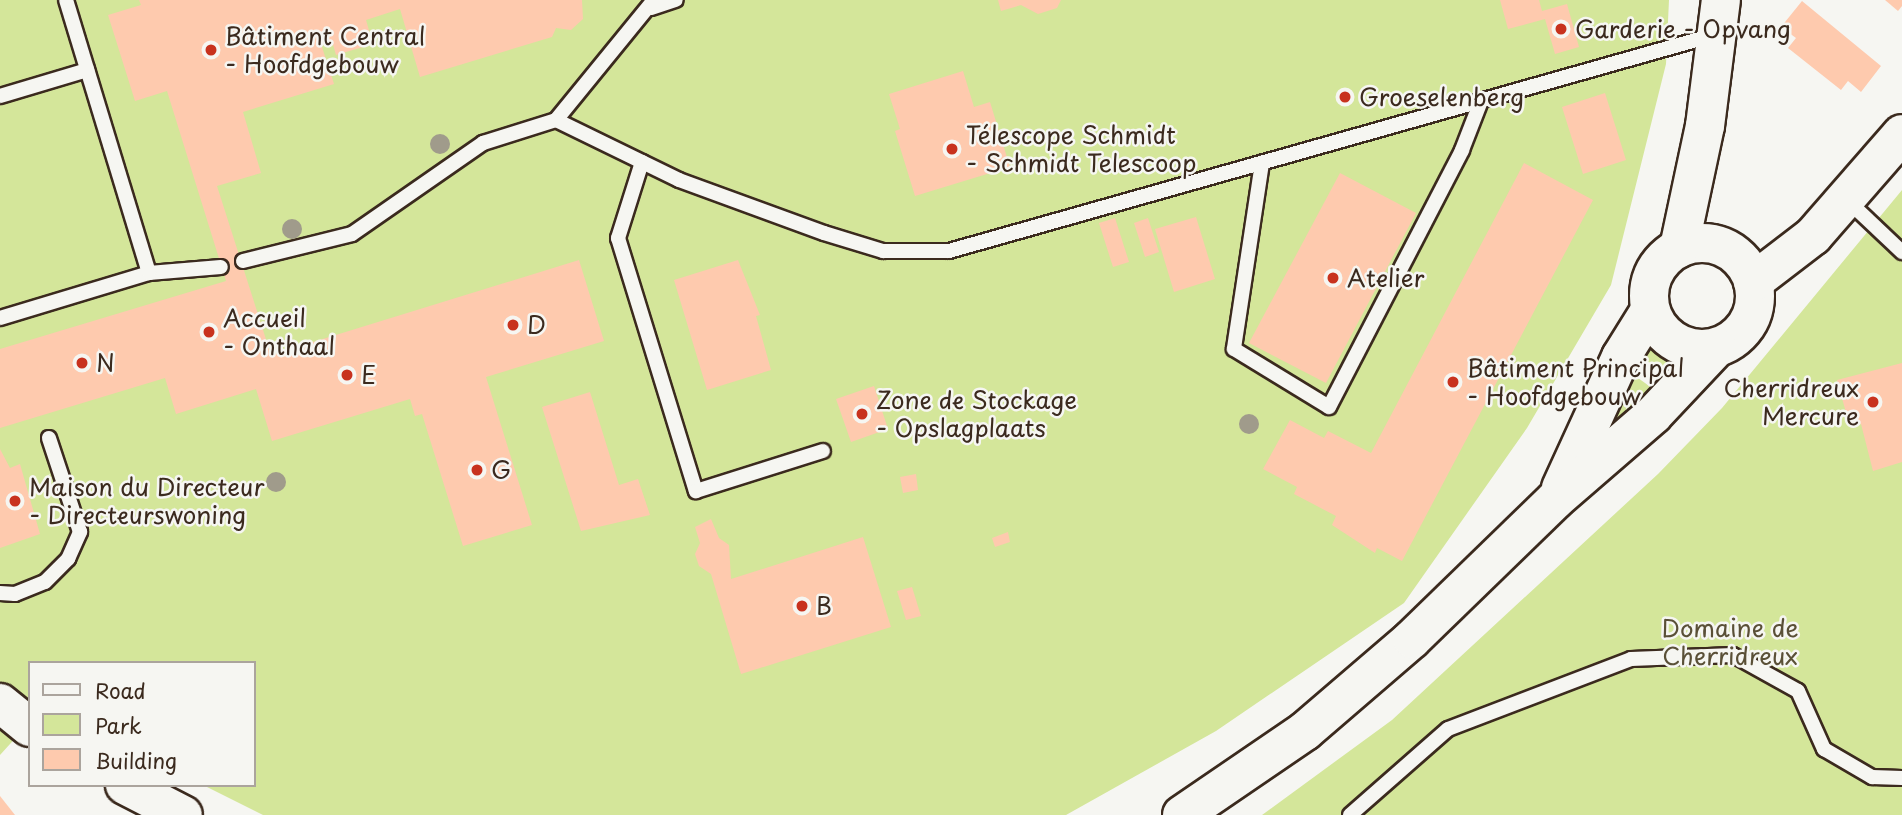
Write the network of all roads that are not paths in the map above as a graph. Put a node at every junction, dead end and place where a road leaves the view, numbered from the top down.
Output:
1 (66, 0) edge
2 (676, 0) edge
3 (653, 4) edge
4 (1719, 17) edge
5 (87, 70) junction
6 (0, 96) edge
7 (1481, 101) junction
8 (556, 120) junction
9 (1902, 134) edge
10 (642, 162) junction
11 (1262, 163) junction
12 (1846, 199) junction
13 (1679, 248) junction
14 (1902, 252) edge
15 (243, 261) dead end
16 (222, 267) dead end
17 (149, 273) junction
18 (1753, 282) junction
19 (1649, 312) junction
20 (0, 318) edge
21 (1717, 347) junction
22 (49, 438) dead end
23 (823, 451) dead end
24 (1555, 500) junction
25 (0, 593) edge
26 (0, 703) edge
27 (28, 725) edge
28 (1902, 778) edge
29 (129, 787) edge
30 (183, 815) edge
31 (1182, 815) edge
32 (1350, 815) edge

1 - 5 lane
2 - 3 lane
3 - 8 lane
4 - 7 lane
4 - 13 street
5 - 6 lane
5 - 17 lane
7 - 11 lane
7 - 11 lane
8 - 10 lane
8 - 15 lane
9 - 12 street
10 - 11 lane
10 - 23 lane
12 - 14 lane
12 - 18 street
13 - 18 street
13 - 19 street
16 - 17 lane
17 - 20 lane
18 - 21 street
19 - 21 street
19 - 24 street
21 - 24 street
22 - 25 lane
24 - 31 street
26 - 27 street
28 - 32 lane
29 - 30 street

